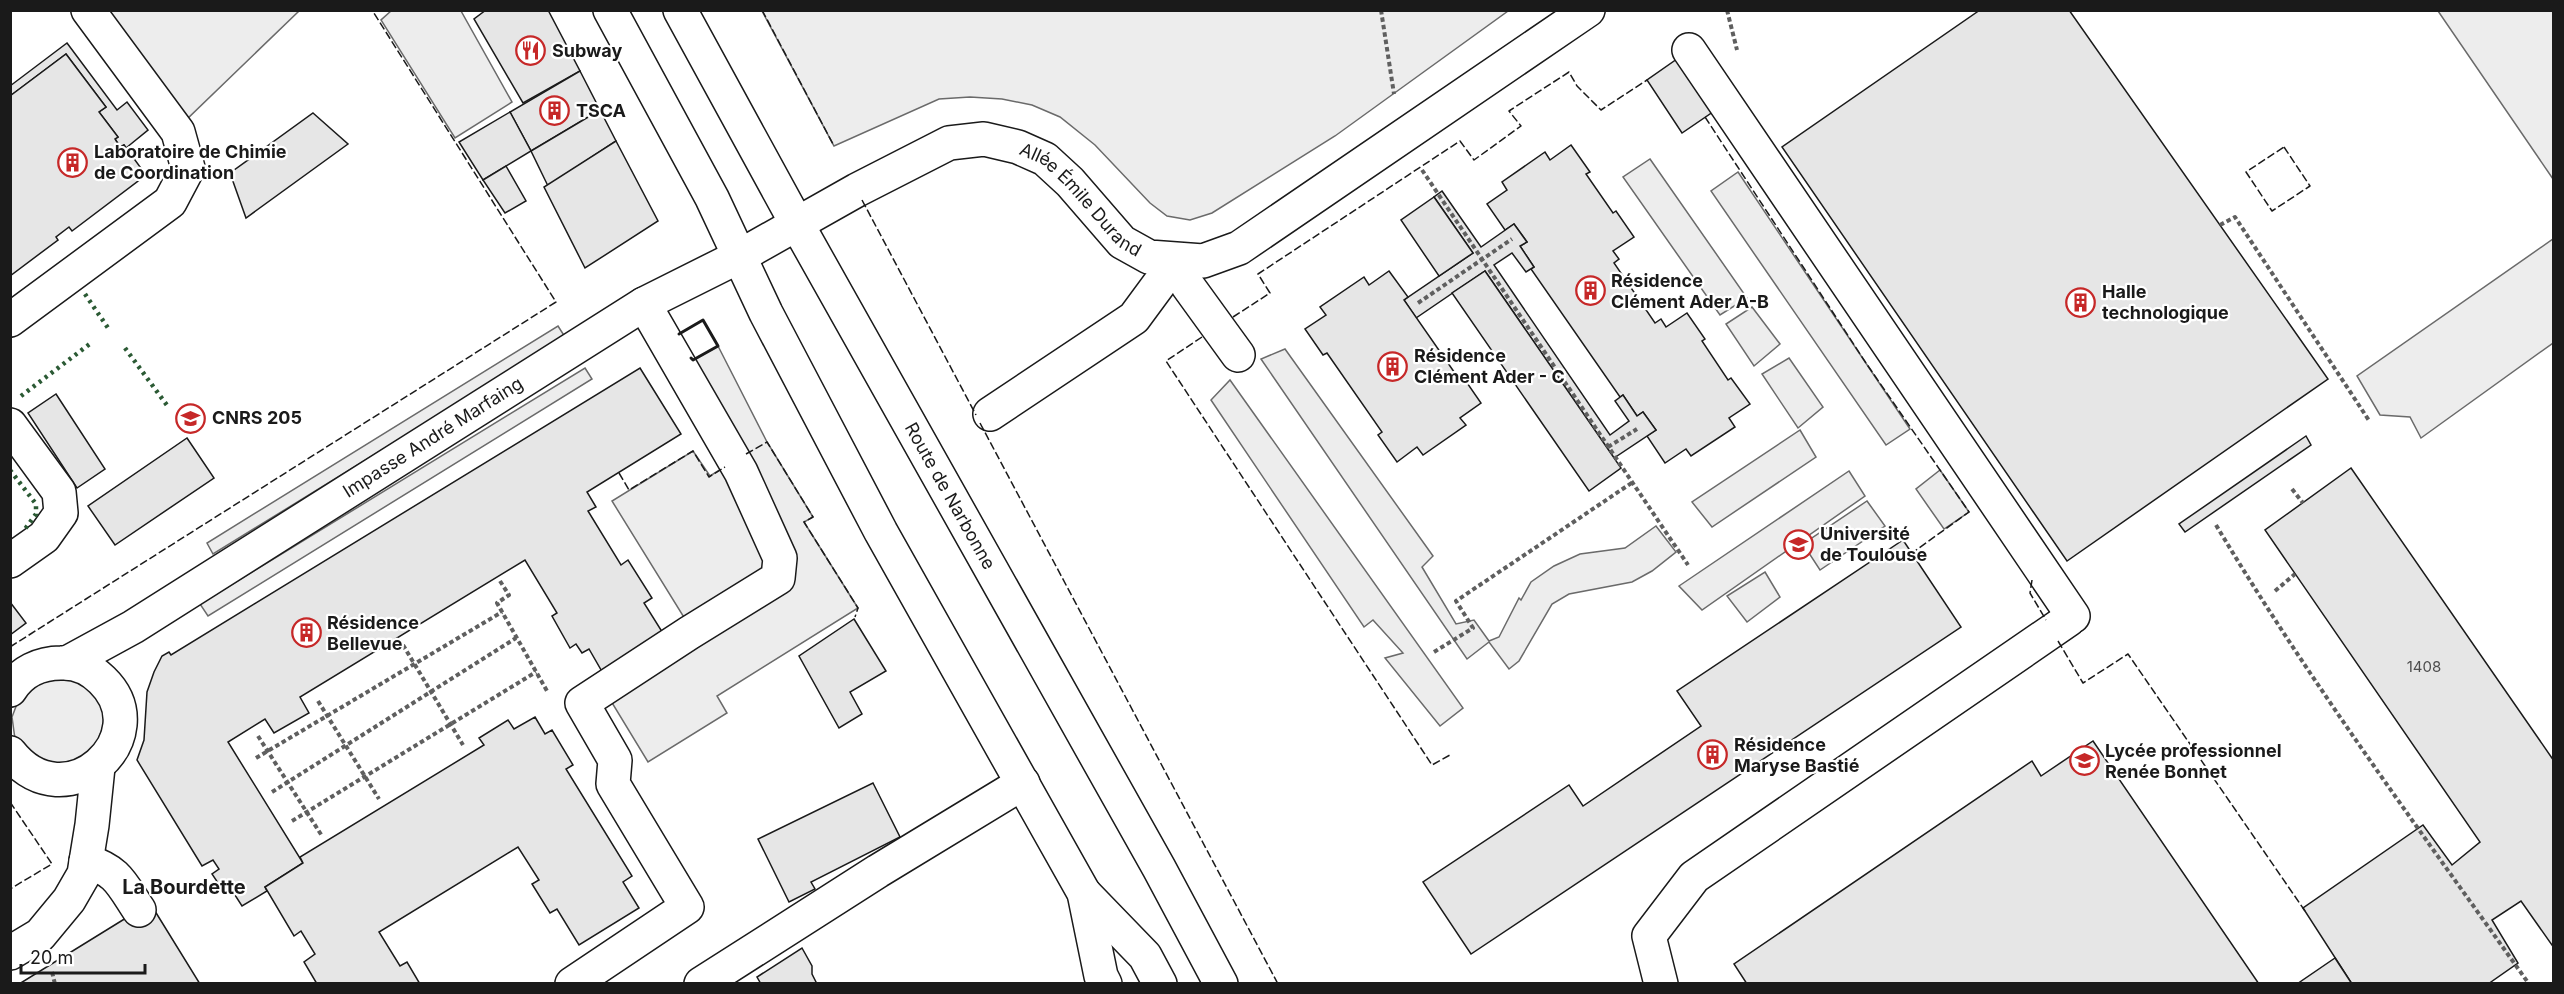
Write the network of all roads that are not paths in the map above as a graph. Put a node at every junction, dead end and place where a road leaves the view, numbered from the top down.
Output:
1 (88, 10) edge
2 (610, 10) edge
3 (680, 10) edge
4 (1588, 10) edge
5 (1689, 50) dead end
6 (797, 224) junction
7 (740, 256) junction
8 (1176, 261) junction
9 (644, 304) junction
10 (10, 320) edge
11 (1238, 355) dead end
12 (990, 414) dead end
13 (10, 425) edge
14 (10, 561) edge
15 (133, 627) junction
16 (67, 663) junction
17 (107, 685) junction
18 (10, 690) edge
19 (10, 753) edge
20 (86, 773) junction
21 (1023, 783) junction
22 (86, 861) junction
23 (1084, 893) junction
24 (139, 909) dead end
25 (10, 953) edge
26 (1221, 983) edge
27 (572, 984) edge
28 (701, 984) edge
29 (1105, 984) edge
30 (1160, 984) edge
31 (1661, 984) edge

1 - 10 street
2 - 7 street
3 - 6 street, Route de Narbonne
4 - 8 street, Allée Émile Durand
5 - 31 street
6 - 7 street, Allée Émile Durand
6 - 8 street, Allée Émile Durand
6 - 26 street, Route de Narbonne
7 - 9 street, Impasse André Marfaing
7 - 21 street
8 - 11 street
8 - 12 street
9 - 15 street, Impasse André Marfaing
9 - 27 street
13 - 14 street
15 - 16 street, Impasse André Marfaing
15 - 17 street, Impasse André Marfaing
16 - 17 street, Impasse André Marfaing
16 - 18 street, Impasse André Marfaing
17 - 20 street
19 - 20 street
20 - 22 street
21 - 23 street
21 - 28 street
22 - 24 street
22 - 25 street
23 - 29 street
23 - 30 street

